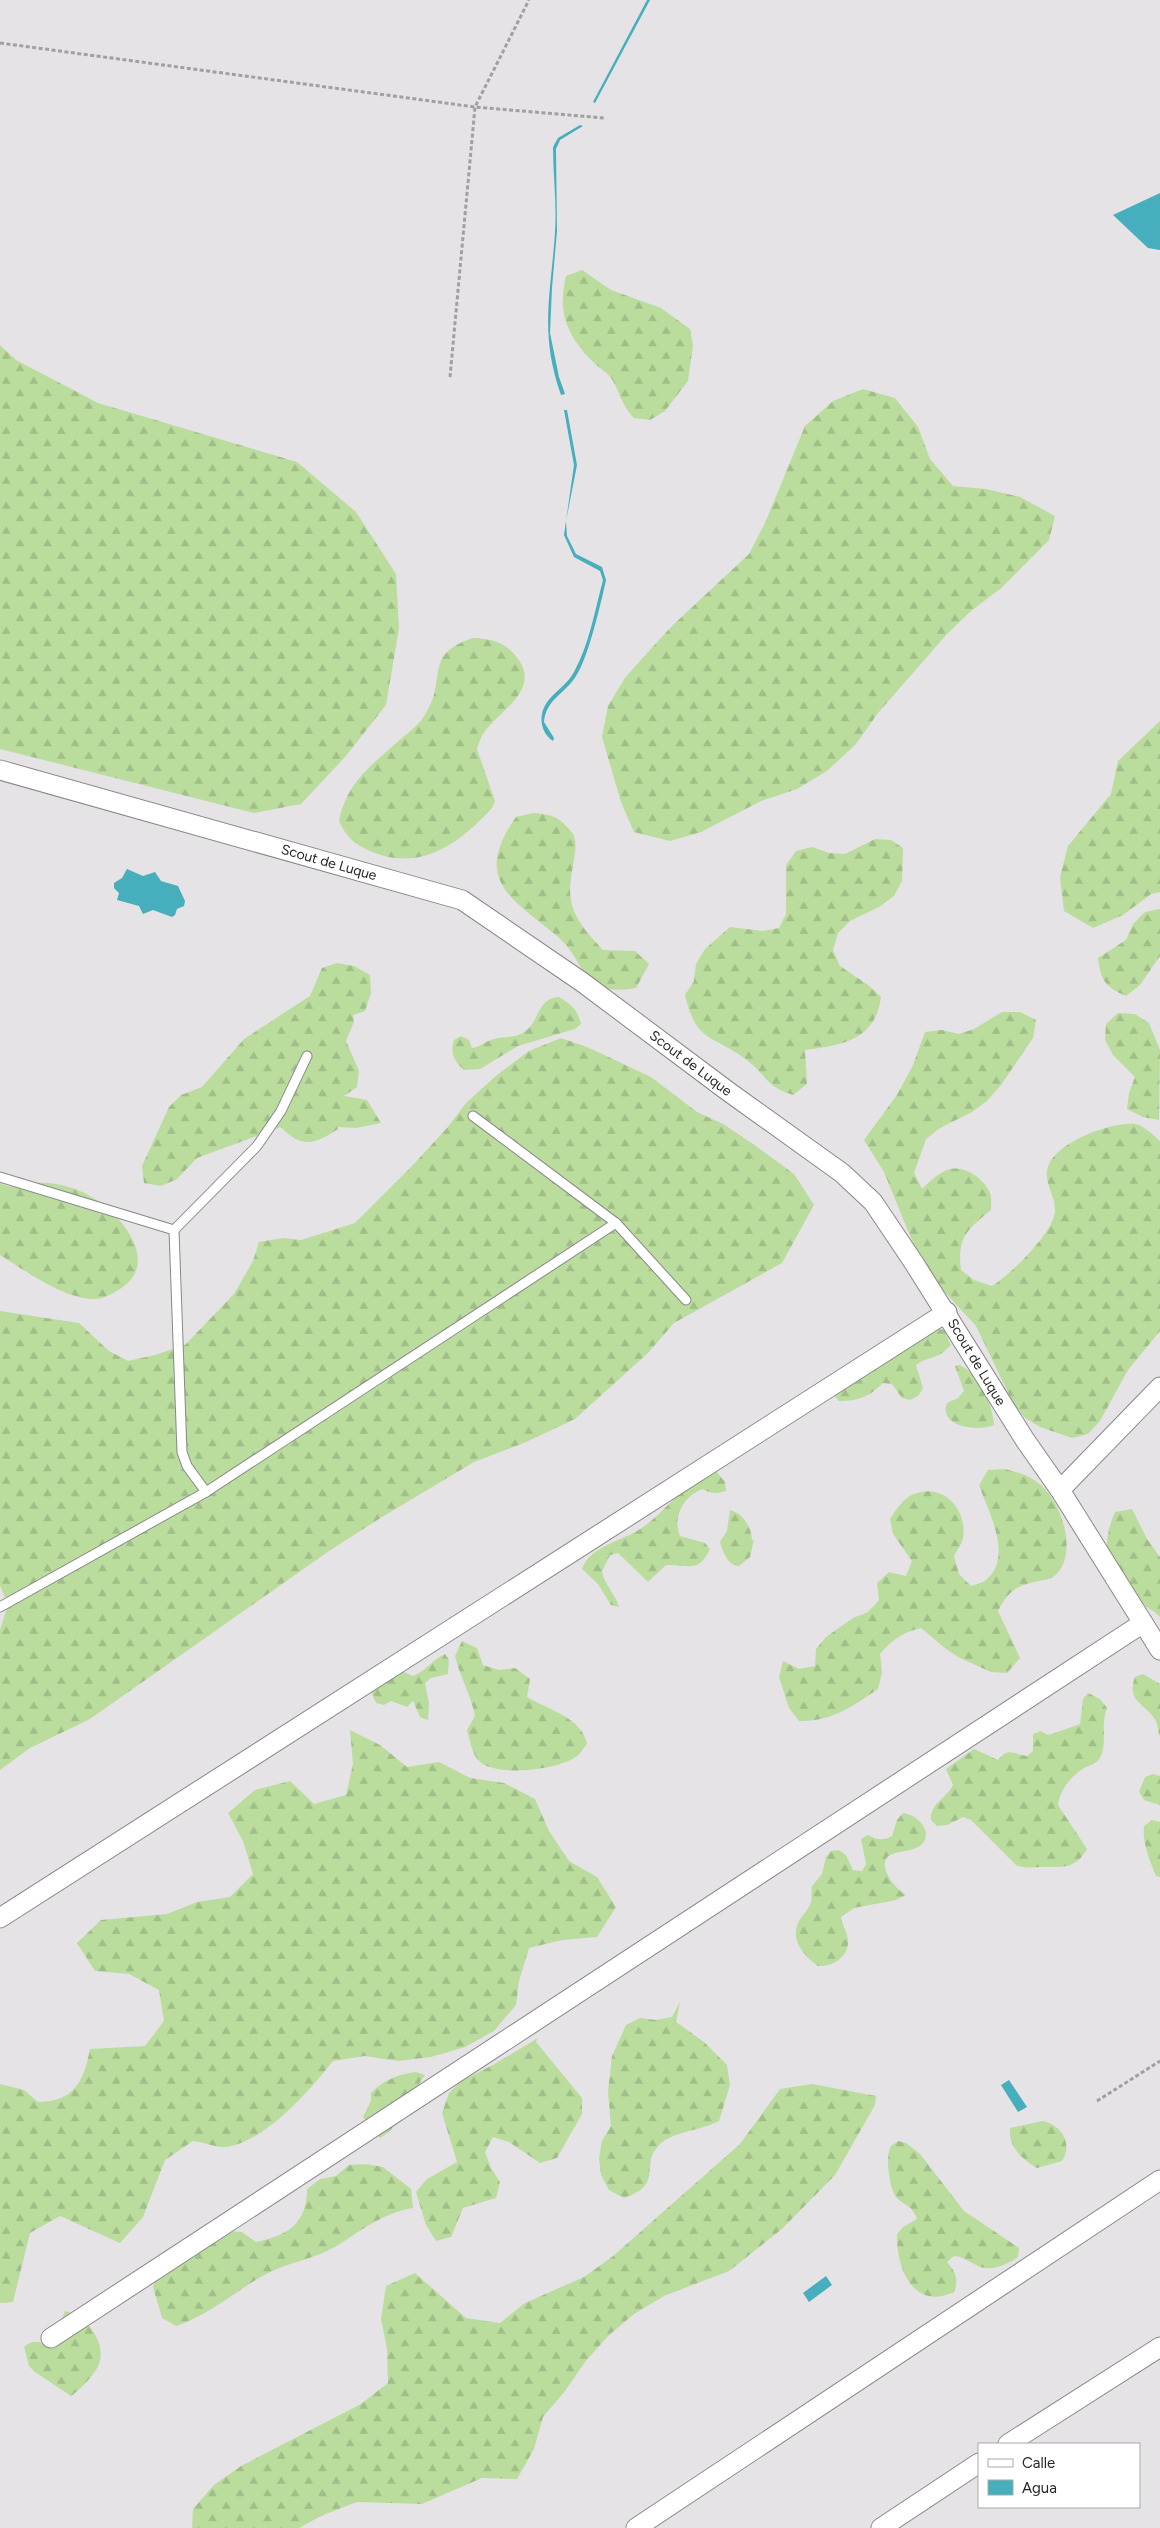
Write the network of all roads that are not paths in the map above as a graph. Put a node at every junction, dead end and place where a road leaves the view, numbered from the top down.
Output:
1 (0, 770) edge
2 (307, 1056) dead end
3 (474, 1116) dead end
4 (0, 1177) edge
5 (616, 1223) junction
6 (174, 1230) junction
7 (686, 1300) dead end
8 (947, 1312) junction
9 (1160, 1387) edge
10 (1060, 1490) junction
11 (206, 1492) junction
12 (0, 1607) edge
13 (1143, 1623) junction
14 (1160, 1650) edge
15 (0, 1918) edge
16 (1160, 2180) edge
17 (51, 2338) dead end
18 (1160, 2347) edge
19 (1010, 2443) edge
20 (978, 2464) edge
21 (636, 2528) edge
22 (881, 2528) edge

1 - 8 street, Scout de Luque
2 - 6 lane
3 - 5 lane
4 - 6 lane
5 - 7 lane
5 - 11 lane
6 - 11 lane
8 - 10 street, Scout de Luque
8 - 15 street
9 - 10 street
10 - 13 street, Scout de Luque
11 - 12 lane
13 - 14 street, Scout de Luque
13 - 17 street
16 - 21 street
18 - 19 street
20 - 22 street

